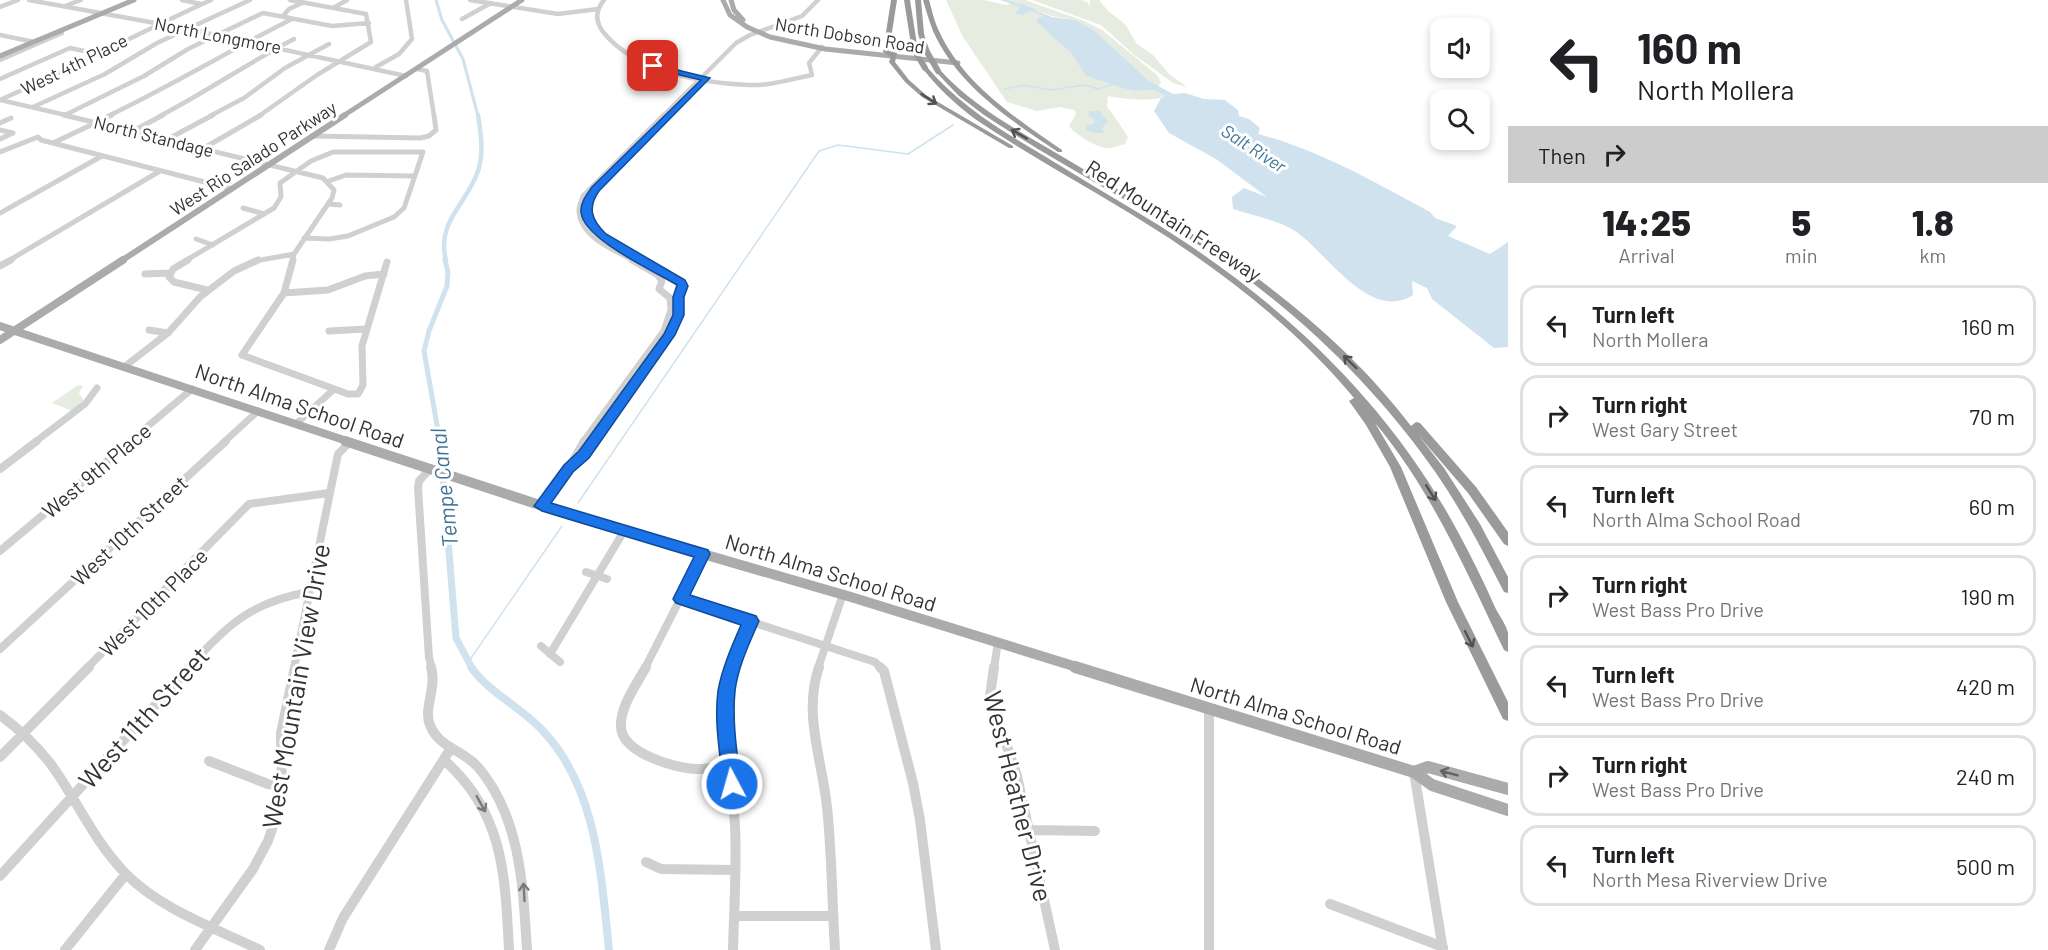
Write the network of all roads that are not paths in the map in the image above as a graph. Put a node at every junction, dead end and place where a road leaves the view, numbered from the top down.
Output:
1 (18, 0) edge
2 (29, 0) edge
3 (81, 0) edge
4 (134, 0) edge
5 (182, 0) edge
6 (211, 0) edge
7 (250, 0) edge
8 (290, 0) edge
9 (347, 0) edge
10 (406, 0) edge
11 (470, 0) edge
12 (522, 0) edge
13 (604, 0) edge
14 (818, 0) edge
15 (894, 0) edge
16 (907, 0) edge
17 (918, 0) edge
18 (926, 0) edge
19 (41, 1) edge
20 (305, 1) edge
21 (728, 1) edge
22 (490, 3) junction
23 (202, 4) junction
24 (0, 7) edge
25 (64, 7) junction
26 (512, 7) junction
27 (333, 8) junction
28 (598, 9) junction
29 (103, 13) junction
30 (284, 15) junction
31 (292, 19) junction
32 (462, 19) dead end
33 (159, 24) junction
34 (369, 24) junction
35 (188, 29) junction
36 (58, 32) junction
37 (761, 32) junction
38 (0, 35) edge
39 (216, 35) junction
40 (294, 39) dead end
41 (247, 41) junction
42 (33, 42) junction
43 (329, 44) dead end
44 (822, 47) junction
45 (278, 48) junction
46 (886, 52) junction
47 (98, 54) junction
48 (310, 54) junction
49 (895, 55) junction
50 (0, 58) edge
51 (342, 61) junction
52 (955, 63) junction
53 (376, 67) junction
54 (417, 69) junction
55 (406, 76) junction
56 (704, 78) junction
57 (0, 79) edge
58 (1, 100) edge
59 (33, 107) junction
60 (65, 115) junction
61 (11, 118) dead end
62 (99, 122) junction
63 (0, 123) edge
64 (0, 130) edge
65 (133, 131) junction
66 (314, 136) junction
67 (168, 139) junction
68 (0, 140) edge
69 (53, 143) junction
70 (204, 148) junction
71 (0, 152) edge
72 (102, 156) junction
73 (270, 164) junction
74 (297, 170) junction
75 (160, 171) junction
76 (414, 176) junction
77 (329, 181) junction
78 (1084, 184) junction
79 (232, 189) junction
80 (328, 204) junction
81 (340, 205) dead end
82 (243, 208) dead end
83 (0, 213) edge
84 (264, 214) junction
85 (1160, 217) junction
86 (248, 225) junction
87 (255, 227) dead end
88 (304, 238) junction
89 (196, 239) dead end
90 (213, 245) junction
91 (294, 254) junction
92 (387, 262) dead end
93 (0, 266) edge
94 (171, 273) junction
95 (145, 274) dead end
96 (384, 274) junction
97 (676, 280) junction
98 (661, 283) junction
99 (207, 290) junction
100 (680, 291) junction
101 (284, 293) junction
102 (667, 294) junction
103 (1276, 313) junction
104 (0, 326) edge
105 (366, 329) junction
106 (14, 330) junction
107 (149, 330) dead end
108 (329, 331) dead end
109 (168, 333) junction
110 (0, 340) edge
111 (124, 367) junction
112 (97, 388) dead end
113 (192, 389) junction
114 (333, 390) junction
115 (1390, 405) junction
116 (258, 411) junction
117 (296, 424) junction
118 (1387, 438) junction
119 (350, 442) junction
120 (1434, 453) junction
121 (428, 468) junction
122 (568, 469) junction
123 (0, 470) edge
124 (329, 493) junction
125 (542, 506) junction
126 (624, 531) junction
127 (1508, 541) edge
128 (0, 551) edge
129 (703, 554) junction
130 (586, 572) dead end
131 (602, 577) junction
132 (1508, 588) edge
133 (309, 592) junction
134 (843, 594) junction
135 (681, 599) junction
136 (751, 621) junction
137 (998, 642) junction
138 (825, 645) junction
139 (541, 646) dead end
140 (1508, 646) edge
141 (0, 649) edge
142 (550, 654) junction
143 (560, 662) dead end
144 (1209, 708) junction
145 (0, 715) edge
146 (1508, 715) edge
147 (24, 733) junction
148 (451, 748) junction
149 (0, 757) edge
150 (209, 760) dead end
151 (444, 760) junction
152 (730, 765) junction
153 (1414, 772) junction
154 (282, 786) junction
155 (1508, 789) edge
156 (70, 798) junction
157 (1508, 810) edge
158 (1030, 830) junction
159 (1095, 831) dead end
160 (646, 862) dead end
161 (735, 870) junction
162 (126, 874) junction
163 (0, 876) edge
164 (1330, 904) dead end
165 (734, 916) junction
166 (833, 916) junction
167 (212, 926) junction
168 (1443, 949) edge
169 (65, 950) edge
170 (195, 950) edge
171 (260, 950) edge
172 (329, 950) edge
173 (509, 950) edge
174 (527, 950) edge
175 (733, 950) edge
176 (835, 950) edge
177 (936, 950) edge
178 (1055, 950) edge
179 (1209, 950) edge

1 - 24 street
2 - 19 street, North Longmore
3 - 25 street
4 - 29 main road
5 - 23 street
6 - 23 street, West 4th Place
7 - 35 street
8 - 20 street
9 - 27 street
10 - 53 street
11 - 22 street
12 - 26 main road, West Rio Salado Parkway
13 - 28 street
14 - 37 street
15 - 46 highway
16 - 78 highway, Red Mountain Freeway, bridge
85 -> 17 highway, Red Mountain Freeway, bridge
18 - 52 highway
19 - 25 street, North Longmore
20 - 27 street
20 - 30 street
21 - 37 main road, North Dobson Road
22 - 26 street
22 - 32 street
23 - 33 street, West 4th Place
25 - 29 street, North Longmore
26 - 28 street
26 - 54 main road, West Rio Salado Parkway
27 - 34 street
28 - 56 street
29 - 33 street, North Longmore
29 - 36 main road
30 - 31 street
30 - 39 street
31 - 34 street
31 - 41 street
33 - 35 street, North Longmore
33 - 47 street, West 4th Place
34 - 51 street
35 - 39 street, North Longmore
35 - 59 street
36 - 42 main road
36 - 50 street
37 - 44 main road, North Dobson Road
37 - 46 main road, North Dobson Road
37 - 56 street
38 - 42 street
39 - 41 street, North Longmore
39 - 60 street
40 - 45 street
41 - 45 street, North Longmore
41 - 62 street
42 - 50 main road
43 - 48 street
44 - 49 main road, North Dobson Road
44 - 56 street
45 - 48 street, North Longmore
45 - 65 street
46 - 49 highway
47 - 57 street
47 - 58 street, West 4th Place
48 - 51 street, North Longmore
48 - 67 street
49 - 52 main road, North Dobson Road
49 -> 78 highway
51 - 53 street, North Longmore
51 - 70 street
52 - 85 highway
53 - 55 street, North Longmore
54 - 55 main road, West Rio Salado Parkway
54 - 66 street
55 - 66 main road, West Rio Salado Parkway
56 - 97 street
56 - 98 street
58 - 59 street, North Standage
59 - 60 street, North Standage
60 - 62 street, North Standage
61 - 63 street
62 - 65 street, North Standage
62 - 69 street
64 - 68 street
65 - 67 street, North Standage
66 - 73 main road, West Rio Salado Parkway
67 - 70 street, North Standage
69 - 71 street
69 - 72 street
70 - 73 street, North Standage
72 - 75 street
72 - 83 street
73 - 74 street, North Standage
73 - 79 main road, West Rio Salado Parkway
74 - 76 street
74 - 77 street, North Standage
74 - 84 street
75 - 79 street
75 - 93 street
76 - 77 street
76 - 88 street
77 - 80 street
78 - 103 highway, Red Mountain Freeway
79 - 106 main road, West Rio Salado Parkway
80 - 81 street
80 - 88 street
82 - 84 street
84 - 86 street
115 -> 85 highway, Red Mountain Freeway
86 - 87 street
86 - 90 street
88 - 91 street
89 - 90 street
90 - 94 street
91 - 99 street
91 - 101 street
92 - 96 street
94 - 95 street
94 - 99 street
96 - 101 street
96 - 105 street
97 - 98 street
97 - 100 street
98 - 102 street
99 - 109 street
100 - 102 street
100 - 122 street
101 - 114 street
102 - 122 street
103 - 118 highway
103 - 118 highway, Red Mountain Freeway
104 - 106 main road, North Alma School Road
105 - 108 street
105 - 114 street
106 - 110 main road, West Rio Salado Parkway
106 - 111 main road, North Alma School Road
107 - 109 street
109 - 111 street
111 - 113 main road, North Alma School Road
112 - 123 street
113 - 116 main road, North Alma School Road
113 - 128 street, West 9th Place
114 - 117 street
115 - 120 highway, Red Mountain Freeway
115 - 120 highway
116 - 117 main road, North Alma School Road
116 - 141 street, West 10th Street
117 - 119 main road, North Alma School Road
118 -> 140 highway, Red Mountain Freeway
118 -> 146 highway
119 - 121 main road, North Alma School Road
119 - 124 street, West Mountain View Drive
120 - 127 highway
120 - 132 highway, Red Mountain Freeway
121 - 125 main road, North Alma School Road
121 - 148 street
122 - 125 street
124 - 133 street, West Mountain View Drive
124 - 147 street, West 10th Place
125 - 126 main road, North Alma School Road
126 - 129 main road, North Alma School Road
126 - 131 street
129 - 134 main road, North Alma School Road
129 - 135 street
130 - 131 street
131 - 142 street
133 - 154 street, West Mountain View Drive
133 - 156 street, West 11th Street
134 - 137 main road, North Alma School Road
134 - 138 street
135 - 136 street
135 - 152 street
136 - 138 street
136 - 152 street
137 - 144 main road, North Alma School Road
137 - 158 street, West Heather Drive
138 - 166 street
138 - 177 street
139 - 142 street
142 - 143 street
144 - 153 main road, North Alma School Road
144 - 179 street
145 - 147 street
147 - 149 street, West 10th Place
147 - 156 street
148 - 151 street
174 -> 148 street
150 - 154 street
151 - 172 street
151 -> 173 street
152 - 161 street
155 -> 153 main road, North Alma School Road
153 - 157 main road, North Alma School Road
153 - 168 street
154 - 167 street, West Mountain View Drive
156 - 162 street
156 - 163 street, West 11th Street
158 - 159 street
158 - 178 street, West Heather Drive
160 - 161 street
161 - 165 street
162 - 167 street
162 - 169 street
164 - 168 street
165 - 166 street
165 - 175 street
166 - 176 street
167 - 170 street, West Mountain View Drive
167 - 171 street

